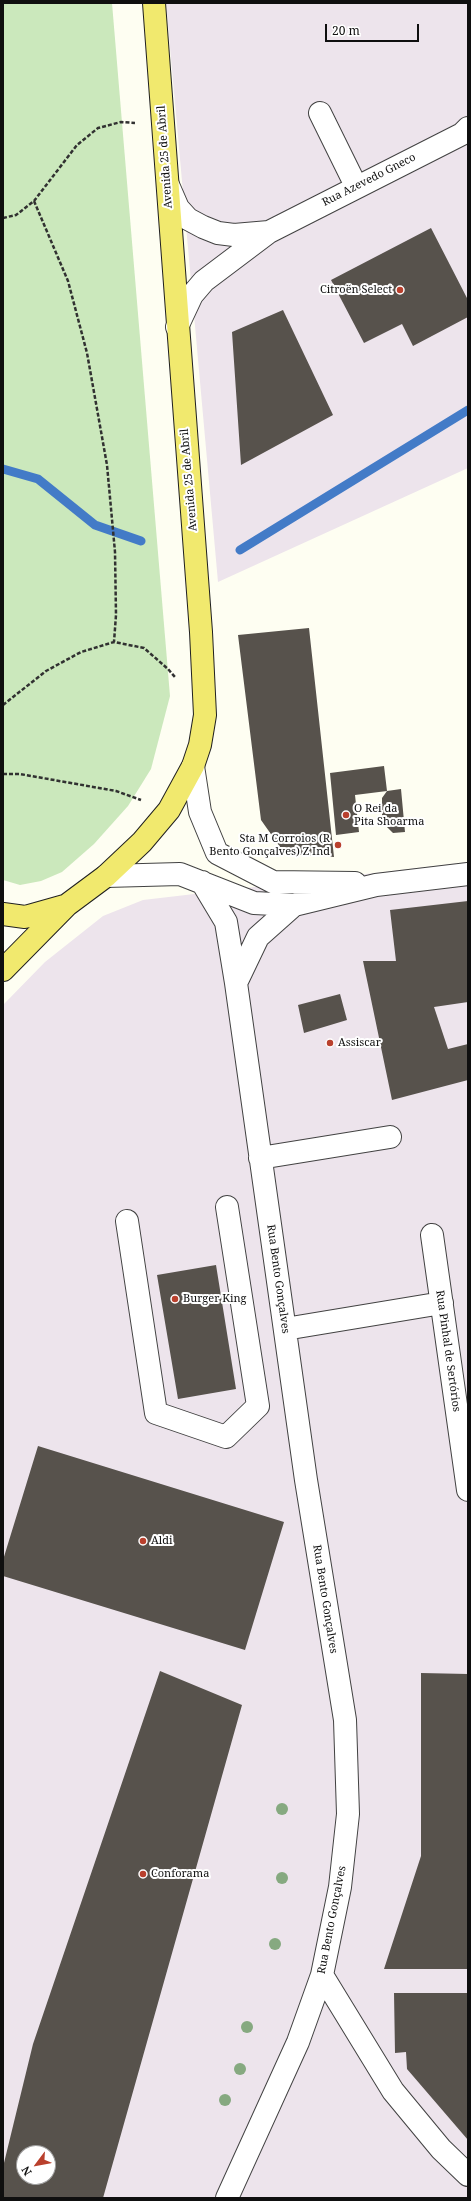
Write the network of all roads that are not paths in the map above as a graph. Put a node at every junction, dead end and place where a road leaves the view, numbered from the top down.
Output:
1 (154, 3) edge
2 (320, 113) dead end
3 (468, 128) edge
4 (168, 184) junction
5 (356, 186) junction
6 (269, 232) junction
7 (177, 327) junction
8 (193, 766) junction
9 (468, 874) edge
10 (106, 876) junction
11 (202, 882) junction
12 (376, 885) junction
13 (67, 905) junction
14 (294, 905) junction
15 (3, 914) edge
16 (3, 970) edge
17 (236, 983) junction
18 (390, 1137) dead end
19 (260, 1158) junction
20 (227, 1207) dead end
21 (127, 1221) dead end
22 (432, 1235) dead end
23 (442, 1303) junction
24 (285, 1329) junction
25 (468, 1490) edge
26 (322, 1975) junction
27 (468, 2175) edge
28 (228, 2198) edge

1 - 4 main road, Avenida 25 de Abril
2 - 5 street
3 - 5 street, Rua Azevedo Gneco
4 - 6 street, Rua Azevedo Gneco
4 - 7 main road, Avenida 25 de Abril
5 - 6 street, Rua Azevedo Gneco
6 - 7 street, Rua Azevedo Gneco
7 - 8 main road, Avenida 25 de Abril
8 - 10 main road, Avenida 25 de Abril
8 - 12 street
9 - 12 street
10 - 11 street
10 - 13 main road, Avenida 25 de Abril
11 - 14 street
11 - 17 street, Rua Bento Gonçalves
12 - 14 street
13 - 15 main road, Avenida 25 de Abril
13 - 16 main road, Avenida 25 de Abril
14 - 17 street
17 - 19 street, Rua Bento Gonçalves
18 - 19 street
19 - 24 street, Rua Bento Gonçalves
20 - 21 street
22 - 23 street, Rua Pinhal de Sertórios
23 - 24 street
23 - 25 street, Rua Pinhal de Sertórios
24 - 26 street, Rua Bento Gonçalves
26 - 27 street
26 - 28 street, Rua Bento Gonçalves

